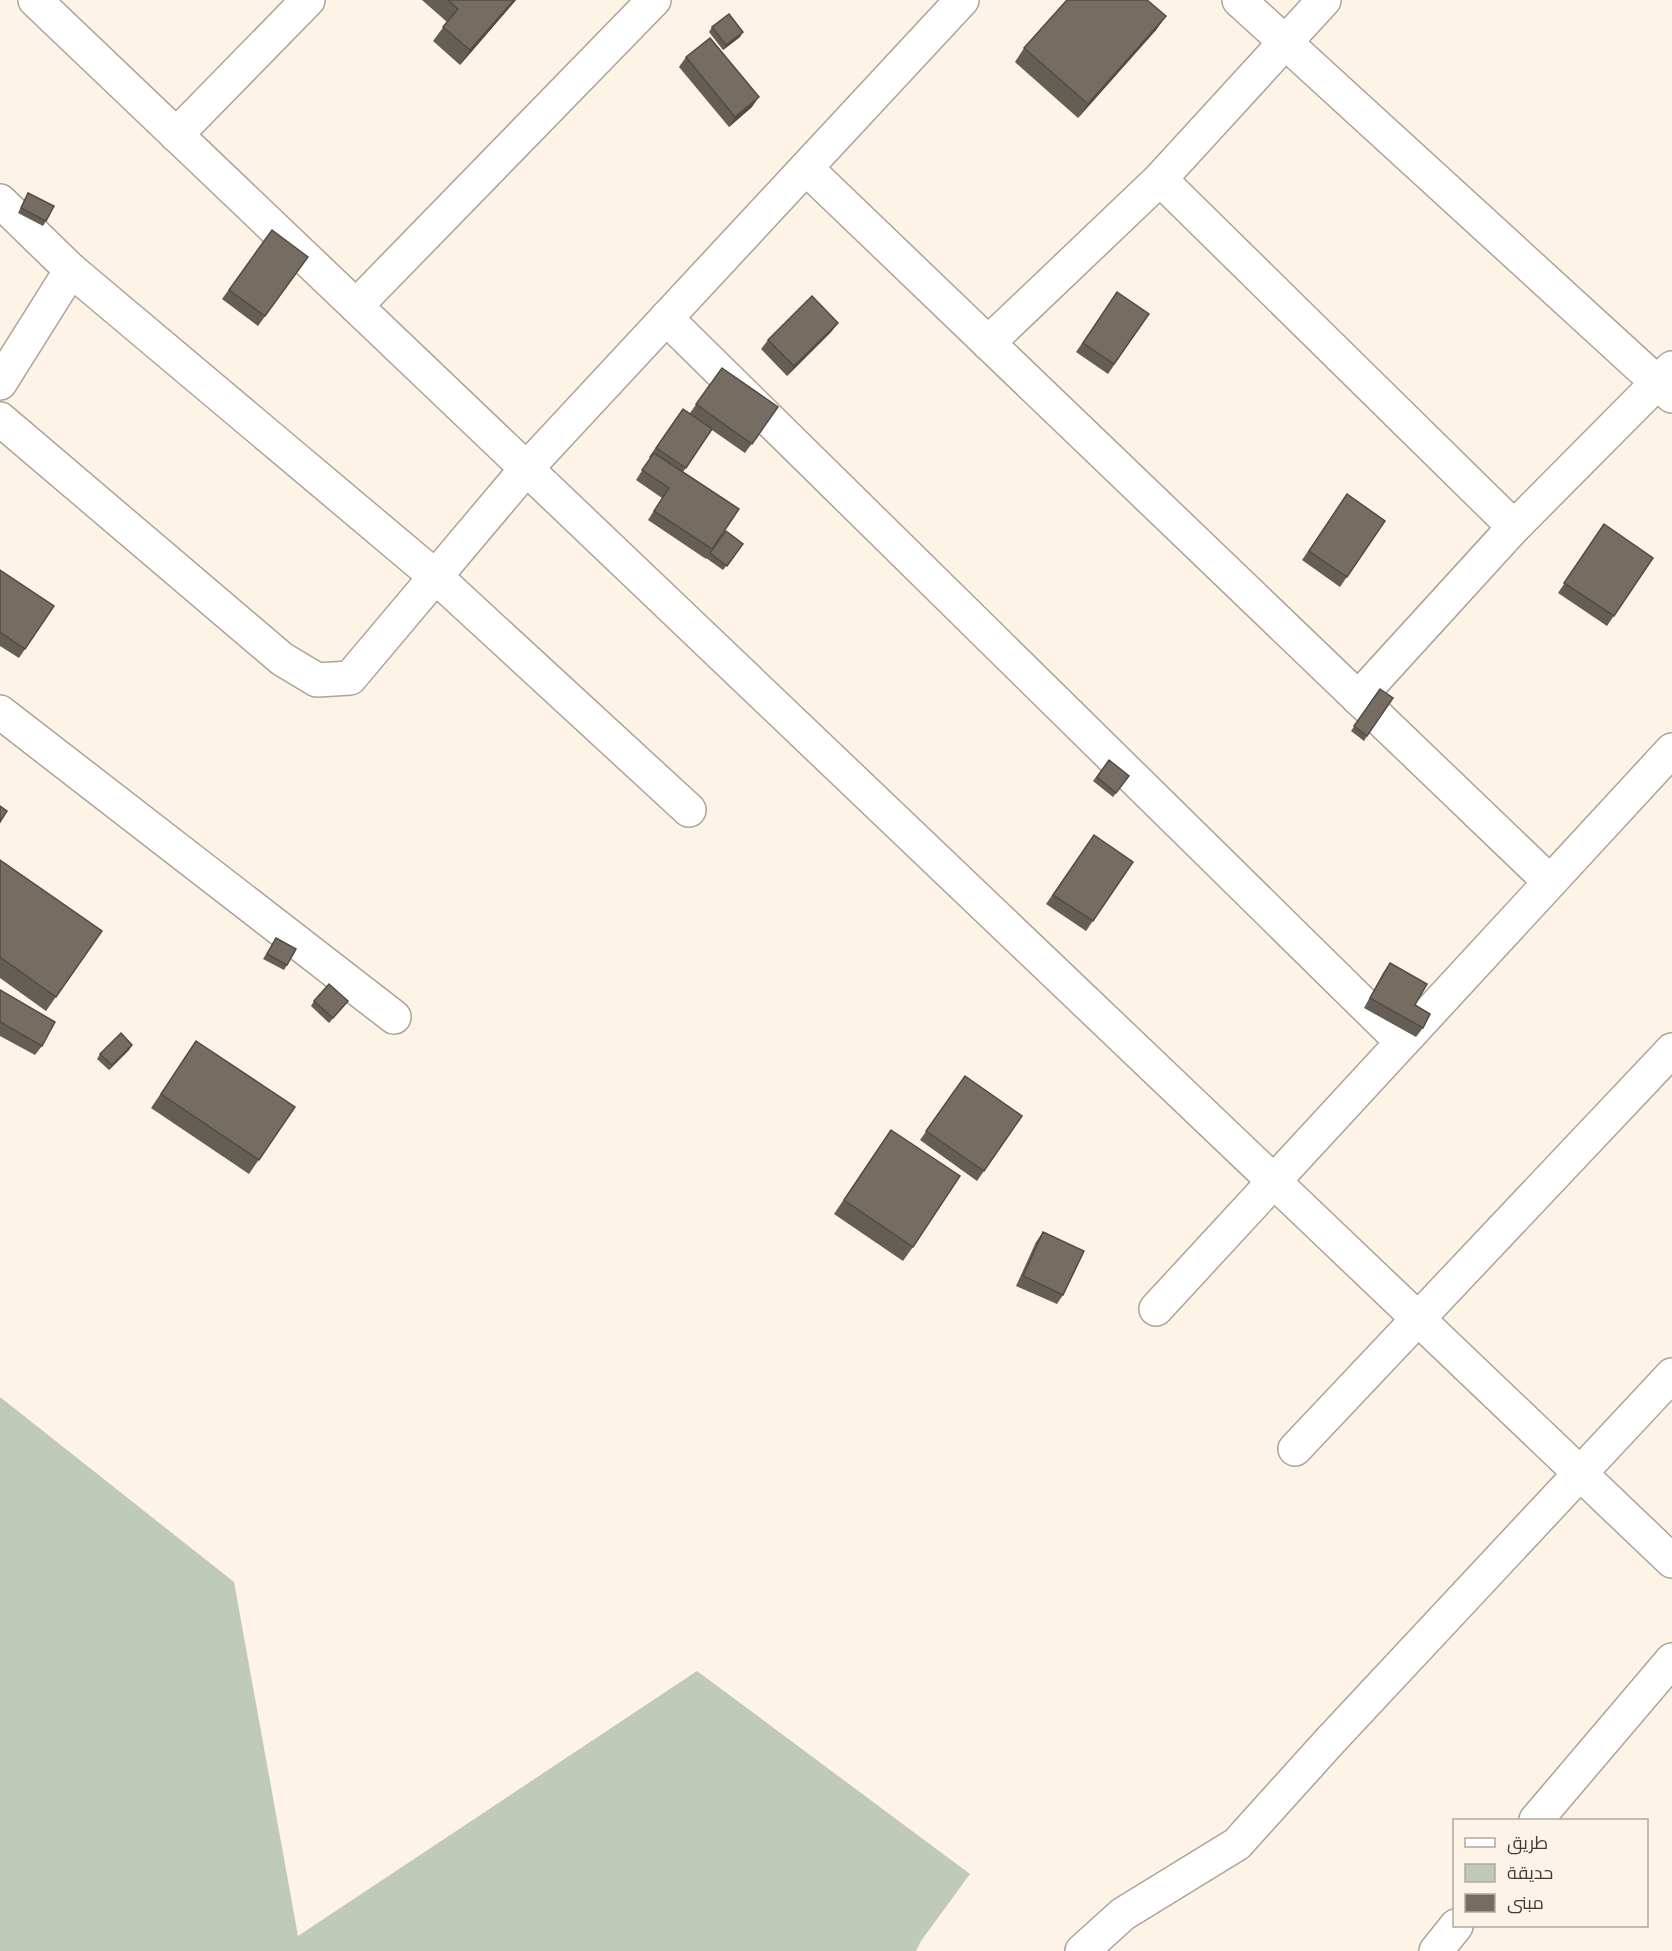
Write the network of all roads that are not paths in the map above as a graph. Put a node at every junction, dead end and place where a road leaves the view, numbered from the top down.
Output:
1 (35, 0) edge
2 (308, 0) edge
3 (654, 0) edge
4 (962, 0) edge
5 (1239, 0) edge
6 (1324, 0) edge
7 (1285, 42) junction
8 (176, 135) junction
9 (806, 168) junction
10 (1160, 179) junction
11 (0, 201) edge
12 (70, 270) junction
13 (356, 306) junction
14 (666, 318) junction
15 (988, 343) junction
16 (1667, 382) edge
17 (0, 383) edge
18 (0, 419) edge
19 (526, 469) junction
20 (1514, 527) junction
21 (436, 577) junction
22 (1358, 698) junction
23 (0, 712) edge
24 (1672, 750) edge
25 (689, 810) dead end
26 (1550, 882) junction
27 (394, 1017) dead end
28 (1402, 1042) junction
29 (1672, 1050) edge
30 (1274, 1181) junction
31 (1156, 1308) dead end
32 (1418, 1318) junction
33 (1672, 1375) edge
34 (1295, 1449) dead end
35 (1580, 1473) junction
36 (1672, 1561) edge
37 (1672, 1660) edge
38 (1538, 1819) edge
39 (1454, 1927) edge
40 (1082, 1951) edge
41 (1436, 1951) edge

1 - 8 street
2 - 8 street
3 - 13 street
4 - 9 street
5 - 7 street
6 - 7 street
7 - 10 street
7 - 16 street
8 - 13 street
9 - 14 street
9 - 15 street
10 - 15 street
10 - 20 street
11 - 12 street
12 - 17 street
12 - 21 street
13 - 19 street
14 - 19 street
14 - 28 street
15 - 22 street
16 - 20 street
18 - 21 street
19 - 21 street
19 - 30 street
20 - 22 street
21 - 25 street
22 - 26 street
23 - 27 street
24 - 26 street
26 - 28 street
28 - 30 street
29 - 32 street
30 - 31 street
30 - 32 street
32 - 34 street
32 - 35 street
33 - 35 street
35 - 36 street
35 - 40 street
37 - 38 street
39 - 41 street

